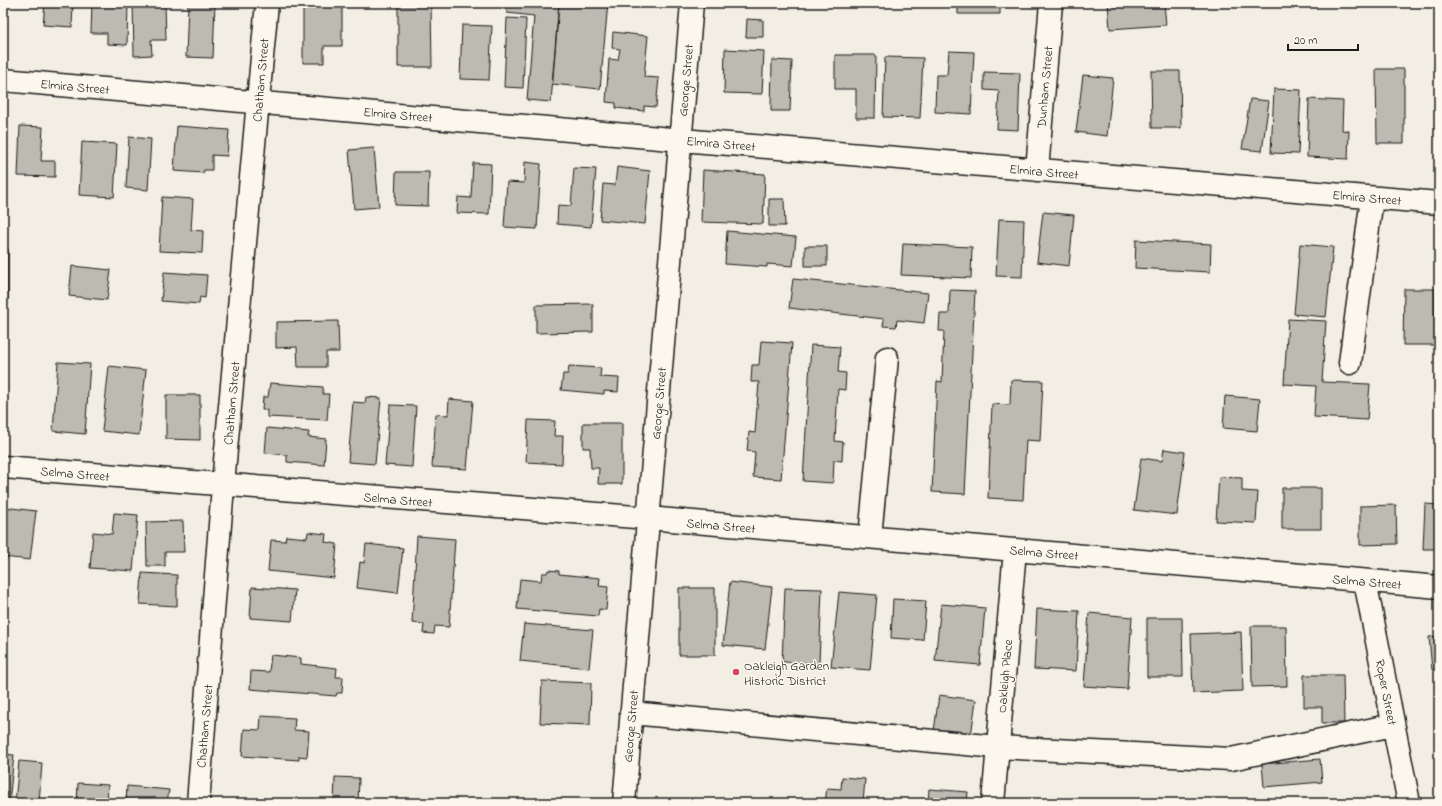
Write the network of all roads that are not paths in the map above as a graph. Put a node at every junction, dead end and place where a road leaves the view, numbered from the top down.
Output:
1 (267, 3) edge
2 (692, 3) edge
3 (1051, 3) edge
4 (3, 80) edge
5 (258, 102) junction
6 (680, 140) junction
7 (1037, 170) junction
8 (1372, 198) junction
9 (1439, 203) edge
10 (887, 358) dead end
11 (1350, 363) dead end
12 (3, 467) edge
13 (223, 485) junction
14 (648, 518) junction
15 (870, 537) junction
16 (1015, 550) junction
17 (1365, 581) junction
18 (1439, 587) edge
19 (631, 714) junction
20 (1393, 725) junction
21 (998, 747) junction
22 (198, 803) edge
23 (624, 803) edge
24 (993, 803) edge
25 (1409, 803) edge

1 - 5 street, Chatham Street
2 - 6 street, George Street
3 - 7 street, Dunham Street
4 - 5 street, Elmira Street
5 - 6 street, Elmira Street
5 - 13 street, Chatham Street
6 - 7 street, Elmira Street
6 - 14 street, George Street
7 - 8 street, Elmira Street
8 - 9 street, Elmira Street
8 - 11 street
10 - 15 street
12 - 13 street, Selma Street
13 - 14 street, Selma Street
13 - 22 street, Chatham Street
14 - 15 street, Selma Street
14 - 19 street, George Street
15 - 16 street, Selma Street
16 - 17 street, Selma Street
16 - 21 street, Oakleigh Place
17 - 18 street, Selma Street
17 - 20 street, Roper Street
19 - 21 street
19 - 23 street, George Street
20 - 21 street
20 - 25 street, Roper Street
21 - 24 street, Oakleigh Place

